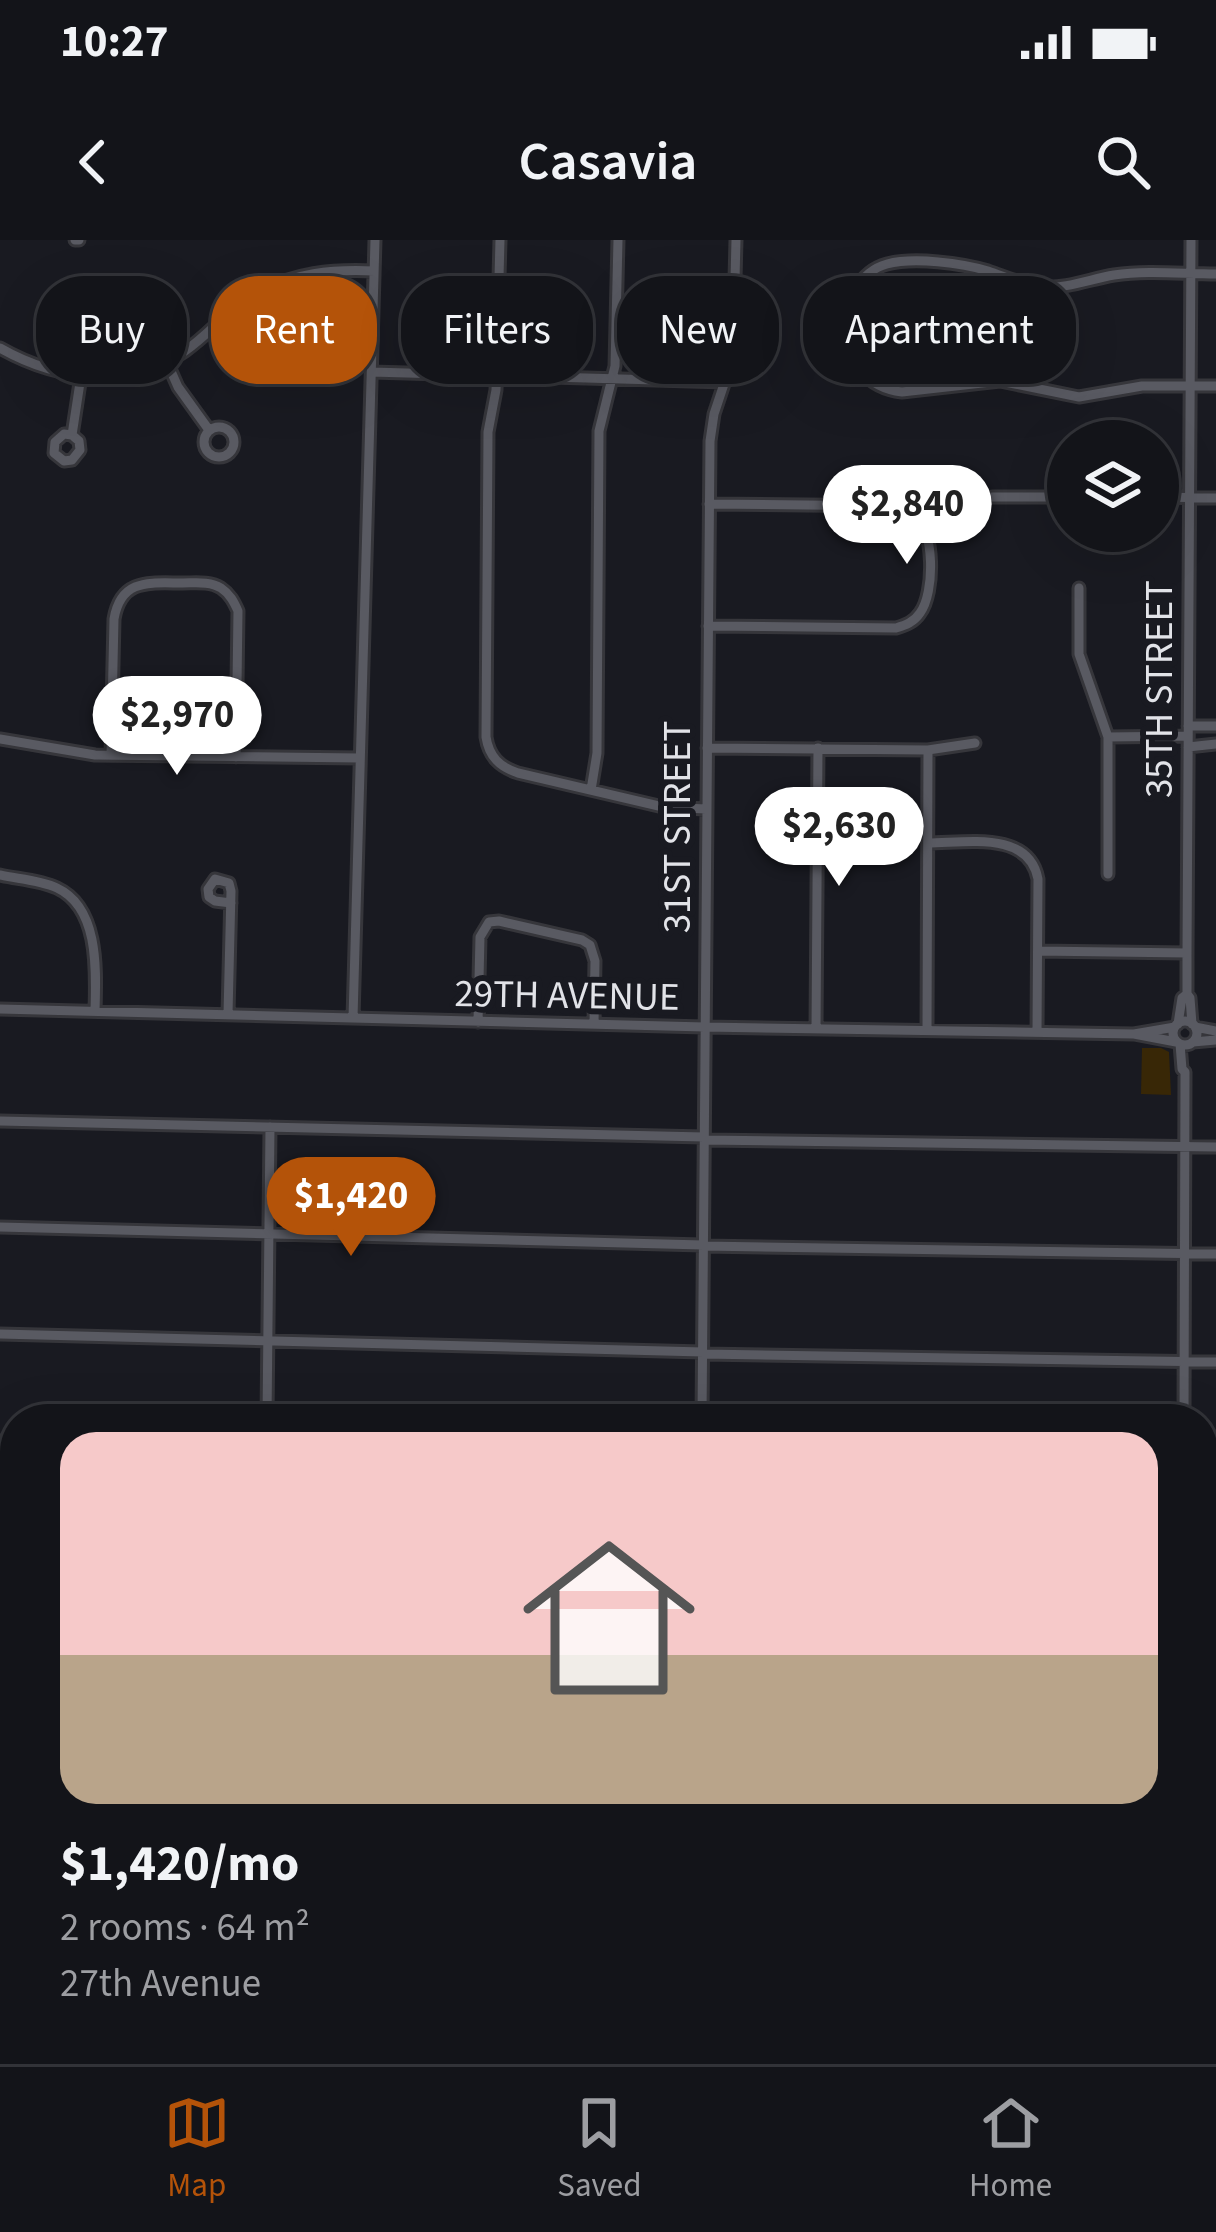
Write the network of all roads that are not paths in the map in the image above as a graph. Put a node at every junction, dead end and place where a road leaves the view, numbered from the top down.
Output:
1 (375, 240) edge
2 (500, 240) edge
3 (618, 240) edge
4 (736, 240) edge
5 (1191, 240) edge
6 (374, 271) junction
7 (1191, 274) junction
8 (1216, 274) edge
9 (374, 276) edge
10 (499, 276) edge
11 (735, 276) edge
12 (0, 348) edge
13 (187, 348) edge
14 (36, 364) edge
15 (593, 378) edge
16 (613, 379) junction
17 (617, 379) edge
18 (80, 384) edge
19 (176, 384) edge
20 (372, 384) edge
21 (495, 384) edge
22 (724, 384) edge
23 (1190, 385) junction
24 (1216, 386) edge
25 (209, 430) dead end
26 (72, 435) dead end
27 (992, 496) dead end
28 (1047, 496) edge
29 (1179, 496) edge
30 (1190, 496) junction
31 (1216, 498) edge
32 (709, 504) junction
33 (1079, 588) dead end
34 (708, 626) junction
35 (1216, 726) edge
36 (1188, 736) junction
37 (1108, 737) junction
38 (0, 739) edge
39 (975, 743) dead end
40 (1216, 744) edge
41 (707, 748) junction
42 (818, 748) junction
43 (928, 750) junction
44 (111, 755) junction
45 (236, 757) junction
46 (360, 758) junction
47 (591, 790) junction
48 (706, 809) junction
49 (928, 843) junction
50 (1108, 874) dead end
51 (0, 875) edge
52 (231, 903) dead end
53 (1037, 951) junction
54 (1186, 953) junction
55 (1187, 994) junction
56 (0, 1009) edge
57 (95, 1011) junction
58 (228, 1014) junction
59 (353, 1018) junction
60 (478, 1022) junction
61 (594, 1024) junction
62 (1193, 1025) junction
63 (1176, 1026) junction
64 (705, 1027) junction
65 (816, 1029) junction
66 (927, 1030) junction
67 (1216, 1031) edge
68 (1037, 1032) junction
69 (1134, 1034) junction
70 (1216, 1040) edge
71 (1185, 1043) junction
72 (0, 1121) edge
73 (270, 1127) junction
74 (704, 1138) junction
75 (1185, 1147) junction
76 (1216, 1147) edge
77 (0, 1227) edge
78 (268, 1234) junction
79 (704, 1246) junction
80 (1185, 1254) junction
81 (1216, 1254) edge
82 (0, 1334) edge
83 (268, 1341) junction
84 (703, 1353) junction
85 (1184, 1361) junction
86 (1216, 1362) edge
87 (267, 1404) edge
88 (702, 1404) edge
89 (1184, 1404) edge

1 - 6 street
2 - 10 street
3 - 16 street
4 - 11 street, 31ST STREET
5 - 7 street, 35TH STREET
6 - 9 street
6 - 13 street
7 - 8 street
7 - 23 street, 35TH STREET
7 - 23 street
12 - 14 street
15 - 16 street
16 - 17 street
16 - 47 street
18 - 26 street
19 - 25 street
20 - 46 street
21 - 47 street
22 - 32 street, 31ST STREET
23 - 24 street
23 - 30 street, 35TH STREET
27 - 28 street
29 - 30 street
30 - 31 street
30 - 36 street, 35TH STREET
32 - 34 street, 31ST STREET
32 - 34 street
33 - 37 street
34 - 41 street, 31ST STREET
35 - 36 street
36 - 37 street
36 - 40 street
36 - 54 street, 35TH STREET
37 - 50 street
38 - 44 street
39 - 43 street
41 - 42 street
41 - 48 street, 31ST STREET
42 - 43 street
42 - 65 street
43 - 49 street
44 - 45 street
44 - 45 street
45 - 46 street
46 - 59 street
47 - 48 street
48 - 64 street, 31ST STREET
49 - 53 street
49 - 66 street
51 - 57 street
52 - 58 street
53 - 54 street
53 - 68 street
54 - 55 street, 35TH STREET
55 - 62 street, 35TH STREET
55 - 63 street, 35TH STREET
56 - 57 street, 29TH AVENUE
57 - 58 street, 29TH AVENUE
58 - 59 street, 29TH AVENUE
59 - 60 street, 29TH AVENUE
60 - 61 street, 29TH AVENUE
60 - 61 street
61 - 64 street, 29TH AVENUE
62 - 63 street
62 - 67 street
62 - 71 street
63 - 69 street, 29TH AVENUE
63 - 71 street
64 - 65 street, 29TH AVENUE
64 - 74 street, 31ST STREET
65 - 66 street, 29TH AVENUE
66 - 68 street, 29TH AVENUE
68 - 69 street, 29TH AVENUE
69 - 71 street, 29TH AVENUE
70 - 71 street, 29TH AVENUE
71 - 75 street
72 - 73 street
73 - 74 street
73 - 78 street
74 - 75 street
74 - 79 street, 31ST STREET
75 - 76 street
75 - 80 street
77 - 78 street
78 - 79 street
78 - 83 street
79 - 80 street
79 - 84 street, 31ST STREET
80 - 81 street
80 - 85 street
82 - 83 street
83 - 84 street
83 - 87 street
84 - 85 street
84 - 88 street, 31ST STREET
85 - 86 street
85 - 89 street

